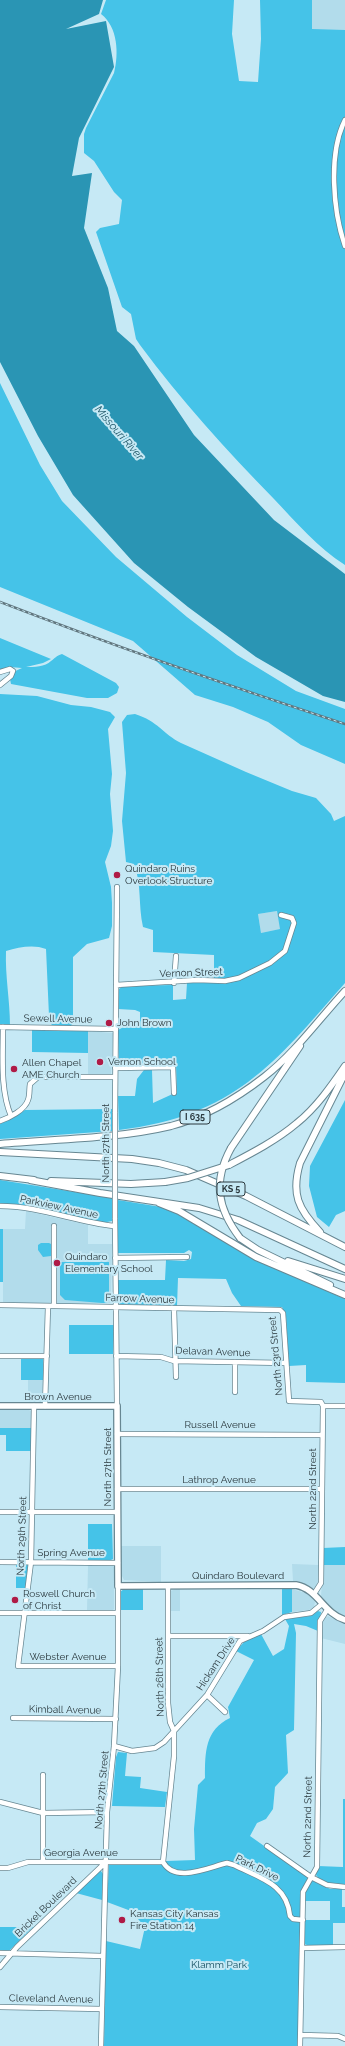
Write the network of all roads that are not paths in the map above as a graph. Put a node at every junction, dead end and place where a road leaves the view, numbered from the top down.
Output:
1 (345, 120) edge
2 (345, 246) edge
3 (0, 672) edge
4 (0, 685) edge
5 (117, 887) dead end
6 (281, 916) dead end
7 (176, 956) dead end
8 (174, 983) junction
9 (116, 985) junction
10 (345, 991) edge
11 (1, 1027) edge
12 (312, 1028) junction
13 (115, 1029) junction
14 (345, 1066) edge
15 (115, 1068) junction
16 (345, 1072) edge
17 (115, 1077) junction
18 (174, 1093) dead end
19 (11, 1116) junction
20 (0, 1121) edge
21 (0, 1144) edge
22 (0, 1152) edge
23 (0, 1176) edge
24 (30, 1180) junction
25 (152, 1200) junction
26 (0, 1206) edge
27 (54, 1226) dead end
28 (114, 1226) junction
29 (324, 1236) junction
30 (345, 1247) edge
31 (187, 1257) dead end
32 (115, 1258) junction
33 (276, 1258) junction
34 (345, 1269) edge
35 (345, 1279) edge
36 (345, 1292) edge
37 (345, 1295) edge
38 (0, 1306) edge
39 (48, 1306) junction
40 (54, 1306) junction
41 (115, 1306) junction
42 (174, 1309) junction
43 (280, 1310) joint
44 (0, 1356) edge
45 (46, 1356) junction
46 (116, 1356) junction
47 (174, 1361) junction
48 (236, 1362) junction
49 (286, 1363) junction
50 (176, 1377) dead end
51 (235, 1392) dead end
52 (0, 1406) edge
53 (34, 1406) junction
54 (45, 1406) junction
55 (116, 1406) junction
56 (323, 1406) junction
57 (345, 1406) edge
58 (117, 1434) junction
59 (322, 1435) junction
60 (117, 1489) junction
61 (322, 1489) junction
62 (0, 1512) edge
63 (32, 1512) junction
64 (117, 1512) junction
65 (0, 1562) edge
66 (31, 1562) junction
67 (118, 1562) junction
68 (118, 1586) junction
69 (168, 1586) junction
70 (314, 1594) junction
71 (322, 1604) junction
72 (327, 1610) junction
73 (0, 1613) edge
74 (118, 1613) junction
75 (25, 1614) junction
76 (345, 1620) edge
77 (168, 1636) junction
78 (252, 1636) junction
79 (18, 1666) joint
80 (118, 1666) junction
81 (207, 1695) junction
82 (225, 1712) dead end
83 (13, 1718) dead end
84 (116, 1719) junction
85 (174, 1731) junction
86 (114, 1746) junction
87 (43, 1775) dead end
88 (0, 1802) edge
89 (108, 1812) junction
90 (43, 1813) junction
91 (267, 1846) dead end
92 (43, 1862) junction
93 (106, 1862) junction
94 (163, 1862) junction
95 (0, 1868) edge
96 (311, 1877) junction
97 (345, 1887) edge
98 (303, 1920) junction
99 (345, 1947) edge
100 (302, 1948) junction
101 (0, 1953) edge
102 (11, 1953) junction
103 (103, 1956) junction
104 (0, 1967) edge
105 (0, 2007) edge
106 (102, 2009) junction
107 (300, 2035) junction
108 (345, 2039) edge
109 (101, 2046) edge
110 (300, 2046) edge

1 - 2 street
3 - 4 street
5 - 9 street, North 27th Street
6 - 8 street, Vernon Street
7 - 8 street
8 - 9 street, Vernon Street
9 - 13 street, North 27th Street
10 - 12 highway, I 635
11 - 13 street, Sewell Avenue
11 - 19 street
12 - 21 highway, I 635
12 - 33 highway, bridge
13 - 15 street, North 27th Street
14 - 24 highway, bridge
15 - 17 street, North 27th Street
15 - 18 street
16 - 29 highway
17 - 19 street
17 - 28 street, North 27th Street, bridge
19 - 20 street
22 - 29 highway, KS 5
23 - 24 highway
24 - 25 highway
25 - 34 highway
25 - 37 highway
26 - 28 street, Parkview Avenue
27 - 40 street
28 - 32 street, North 27th Street
29 - 30 highway, KS 5
31 - 32 street
32 - 41 street, North 27th Street
33 - 35 highway
33 - 36 highway
38 - 39 street, Farrow Avenue
39 - 40 street, Farrow Avenue
39 - 45 street
40 - 41 street, Farrow Avenue
41 - 42 street, Farrow Avenue
41 - 46 street, North 27th Street
42 - 43 street, Farrow Avenue
42 - 47 street
43 - 49 street, North 23rd Street
44 - 45 street
45 - 54 street
46 - 47 street, Delavan Avenue
46 - 55 street, North 27th Street
47 - 48 street, Delavan Avenue
47 - 50 street
48 - 49 street, Delavan Avenue
48 - 51 street
49 - 56 street, North 23rd Street
52 - 53 main road, Brown Avenue
53 - 54 main road, Brown Avenue
53 - 63 street, North 29th Street
54 - 55 main road, Brown Avenue
55 - 58 main road, North 27th Street
56 - 57 street
56 - 59 street, North 22nd Street
58 - 59 street, Russell Avenue
58 - 60 main road, North 27th Street
59 - 61 street, North 22nd Street
60 - 61 street, Lathrop Avenue
60 - 64 main road, North 27th Street
61 - 70 street, North 22nd Street
62 - 63 street
63 - 64 street
63 - 66 street, North 29th Street
64 - 67 main road, North 27th Street
65 - 66 street, Spring Avenue
66 - 67 street, Spring Avenue
66 - 75 street, North 29th Street
67 - 68 main road, North 27th Street
68 - 69 main road, Quindaro Boulevard
68 - 74 street, North 27th Street
69 - 70 main road, Quindaro Boulevard
69 - 77 street, North 26th Street
70 - 71 main road, Quindaro Boulevard
71 - 72 main road, Quindaro Boulevard
71 - 78 street, Hickam Drive
72 - 76 main road, Quindaro Boulevard
72 - 96 street, North 22nd Street
73 - 75 street
74 - 75 street
74 - 80 street, North 27th Street
75 - 79 street, North 29th Street
77 - 78 street
77 - 85 street, North 26th Street
78 - 81 street, Hickam Drive
79 - 80 street, Webster Avenue
80 - 84 street, North 27th Street
81 - 82 street
81 - 85 street, Hickam Drive
83 - 84 street, Kimball Avenue
84 - 86 street, North 27th Street
85 - 86 street, Hickam Drive
85 - 94 street, North 26th Street
86 - 89 street, North 27th Street
87 - 90 street
88 - 90 street
89 - 90 street
89 - 93 street, North 27th Street
90 - 92 street
91 - 96 street
92 - 93 street, Georgia Avenue
92 - 95 street, Georgia Avenue
93 - 94 street, Georgia Avenue
93 - 102 street, Brickel Boulevard
93 - 103 street, North 27th Street
94 - 98 street, Park Drive
96 - 97 street
96 - 98 street, North 22nd Street
98 - 100 street, North 22nd Street
99 - 100 street
100 - 107 street, North 22nd Street
101 - 102 street
102 - 103 street
102 - 104 street, Brickel Boulevard
103 - 106 street, North 27th Street
105 - 106 street, Cleveland Avenue
106 - 109 street, North 27th Street
107 - 108 street
107 - 110 street, North 22nd Street

